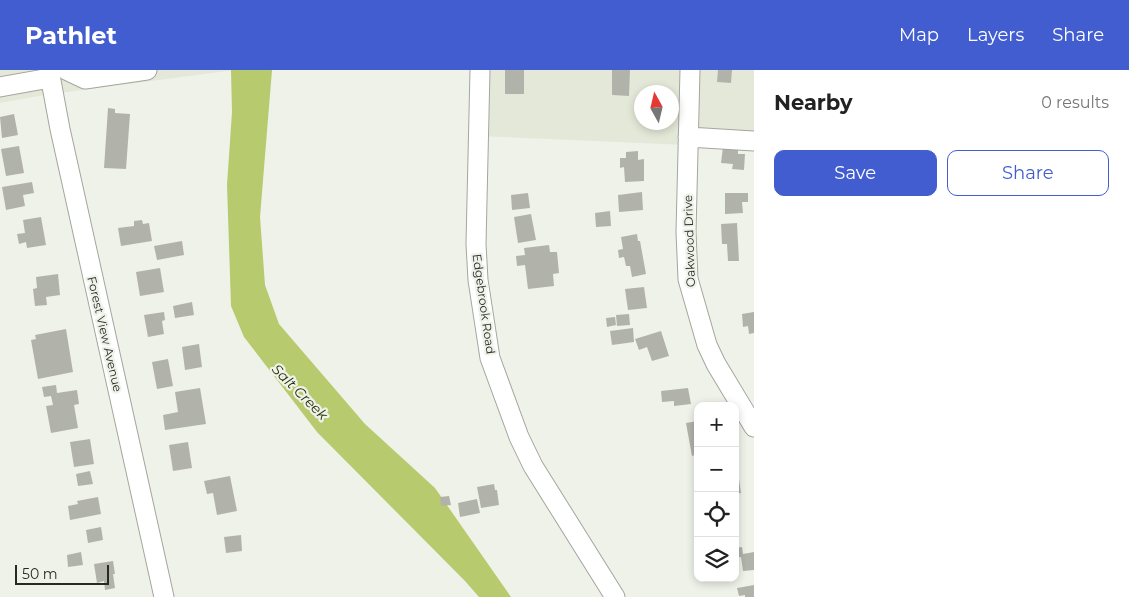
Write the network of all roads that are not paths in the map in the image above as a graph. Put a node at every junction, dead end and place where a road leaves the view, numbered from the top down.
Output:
1 (147, 70) edge
2 (480, 70) edge
3 (690, 70) edge
4 (55, 72) edge
5 (0, 86) edge
6 (688, 137) junction
7 (754, 141) edge
8 (754, 427) edge
9 (164, 597) edge
10 (615, 597) edge

1 - 4 street
2 - 10 street, Edgebrook Road
3 - 6 street, Oakwood Drive
4 - 5 street
4 - 9 street, Forest View Avenue
6 - 7 street
6 - 8 street, Oakwood Drive

